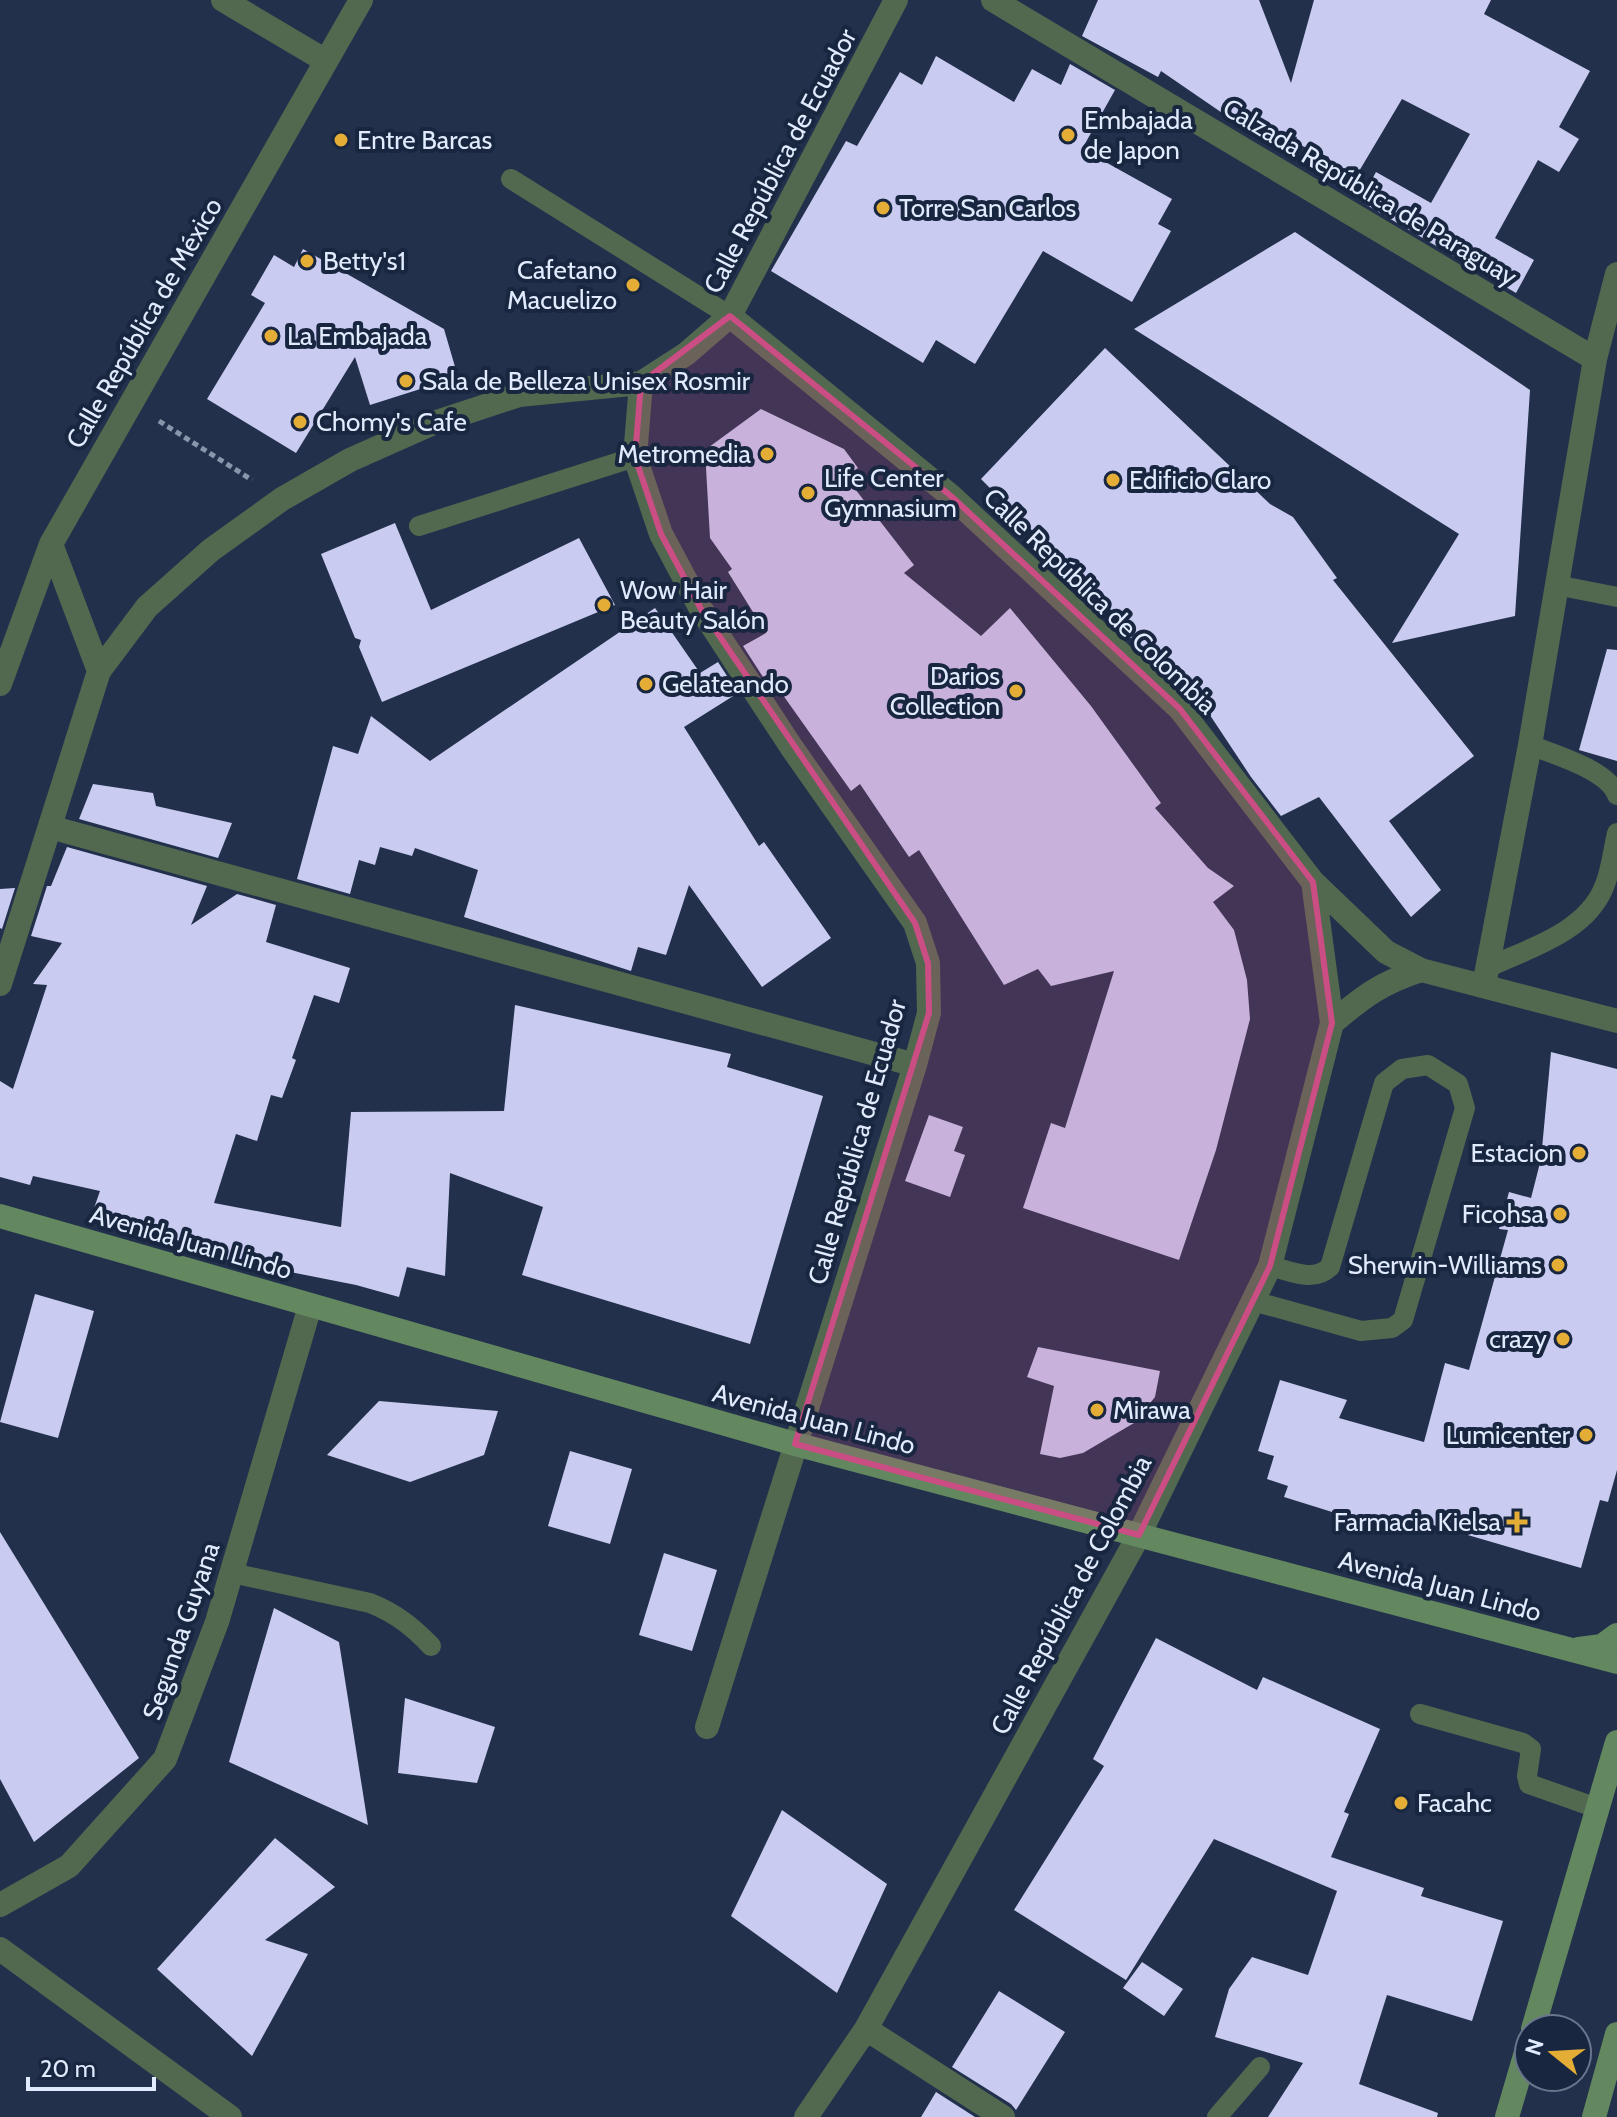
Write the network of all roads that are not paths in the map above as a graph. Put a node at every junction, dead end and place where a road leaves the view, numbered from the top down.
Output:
1 (223, 0) edge
2 (361, 0) edge
3 (896, 0) edge
4 (993, 0) edge
5 (326, 61) junction
6 (511, 179) dead end
7 (1617, 274) edge
8 (730, 316) junction
9 (1595, 359) junction
10 (641, 383) junction
11 (635, 457) junction
12 (419, 526) dead end
13 (51, 544) junction
14 (1556, 585) junction
15 (1617, 597) edge
16 (99, 671) junction
17 (0, 681) edge
18 (1530, 745) junction
19 (1617, 795) edge
20 (50, 827) junction
21 (1617, 833) edge
22 (1313, 882) junction
23 (1421, 970) junction
24 (1487, 976) junction
25 (0, 984) edge
26 (1617, 1021) edge
27 (1332, 1023) junction
28 (915, 1065) junction
29 (0, 1216) edge
30 (1270, 1266) junction
31 (1253, 1301) junction
32 (310, 1306) junction
33 (795, 1444) junction
34 (1139, 1535) junction
35 (232, 1573) junction
36 (1617, 1635) edge
37 (431, 1646) dead end
38 (1572, 1650) junction
39 (1617, 1662) edge
40 (1420, 1714) dead end
41 (707, 1727) dead end
42 (1617, 1742) edge
43 (1597, 1808) junction
44 (0, 1905) edge
45 (0, 1949) edge
46 (1538, 2013) edge
47 (866, 2029) junction
48 (1617, 2034) edge
49 (1260, 2067) dead end
50 (1514, 2093) edge
51 (230, 2117) edge
52 (806, 2117) edge
53 (1003, 2117) edge
54 (1217, 2117) edge
55 (1507, 2117) edge
56 (1594, 2117) edge

1 - 5 street
2 - 5 street, Calle República de México
3 - 8 street, Calle República de Ecuador
4 - 9 street, Calzada República de Paraguay
5 - 13 street, Calle República de México
6 - 8 lane
7 - 9 street
8 - 10 street, Calle República de Ecuador
8 - 22 street, Calle República de Colombia
9 - 14 street
10 - 11 street, Calle República de Ecuador
10 - 16 street
11 - 12 lane
11 - 28 street, Calle República de Ecuador
13 - 16 street
13 - 17 street, Calle República de México
14 - 15 lane
14 - 18 street
16 - 20 street
18 - 19 lane
18 - 24 street
20 - 25 street
20 - 28 street
21 - 24 lane
22 - 23 street
22 - 27 street, Calle República de Colombia
23 - 24 street
23 - 27 street
24 - 26 street
27 - 30 street, Calle República de Colombia
28 - 33 street, Calle República de Ecuador
29 - 32 street, Avenida Juan Lindo
30 - 31 street, Calle República de Colombia
30 - 31 lane
31 - 34 street, Calle República de Colombia
32 - 33 street, Avenida Juan Lindo
32 - 35 street, Segunda Guyana
33 - 34 street, Avenida Juan Lindo
33 - 41 street, Calle República de Ecuador
34 - 38 street, Avenida Juan Lindo
34 - 47 street, Calle República de Colombia
35 - 37 lane
35 - 44 street, Segunda Guyana
36 - 38 street
38 - 39 street, Avenida Juan Lindo
40 - 43 lane
42 - 43 street
43 - 46 street
45 - 51 street
47 - 52 street, Calle República de Colombia
47 - 53 street
48 - 56 street
49 - 54 lane
50 - 55 street

